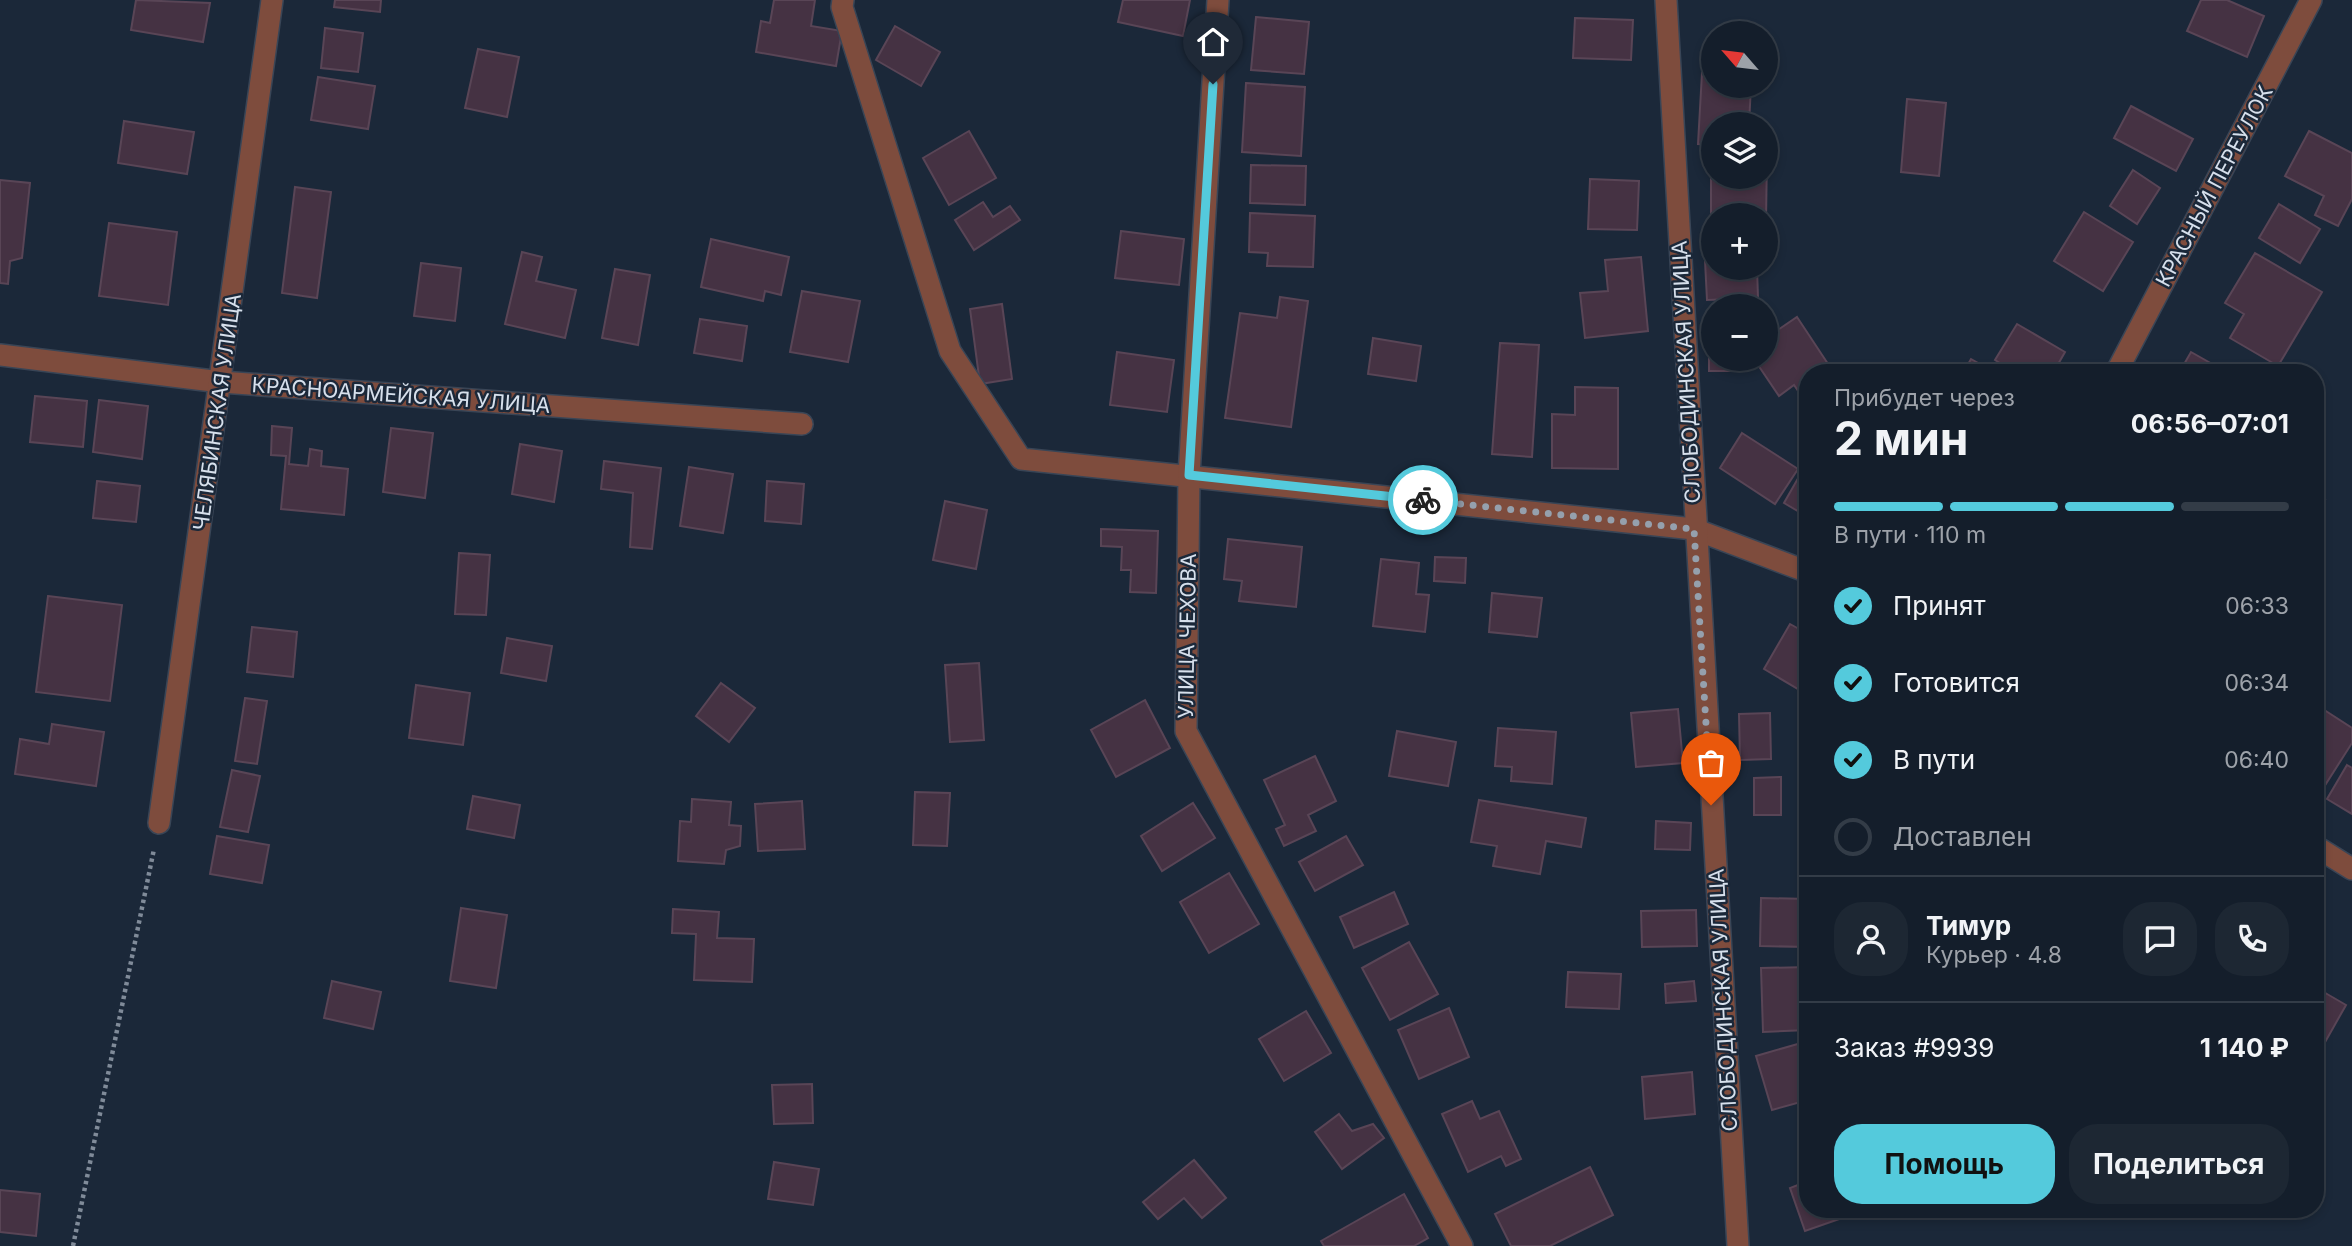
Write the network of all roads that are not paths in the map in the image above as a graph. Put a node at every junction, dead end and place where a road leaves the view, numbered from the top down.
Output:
1 (272, 0) edge
2 (843, 0) edge
3 (1217, 0) edge
4 (1666, 0) edge
5 (2311, 0) edge
6 (0, 355) edge
7 (2121, 364) edge
8 (221, 382) junction
9 (802, 424) dead end
10 (1189, 475) junction
11 (1694, 529) junction
12 (1799, 569) edge
13 (159, 823) road end
14 (2324, 852) edge
15 (2352, 869) edge
16 (1462, 1246) edge
17 (1738, 1246) edge

1 - 8 street, ЧЕЛЯБИНСКАЯ УЛИЦА
2 - 10 street
3 - 10 street, УЛИЦА ЧЕХОВА
4 - 11 street, СЛОБОДИНСКАЯ УЛИЦА
5 - 7 street, КРАСНЫЙ ПЕРЕУЛОК
6 - 8 street, КРАСНОАРМЕЙСКАЯ УЛИЦА
8 - 9 street, КРАСНОАРМЕЙСКАЯ УЛИЦА
8 - 13 street, ЧЕЛЯБИНСКАЯ УЛИЦА
10 - 11 street
10 - 16 street, УЛИЦА ЧЕХОВА
11 - 12 street
11 - 17 street, СЛОБОДИНСКАЯ УЛИЦА
14 - 15 street

